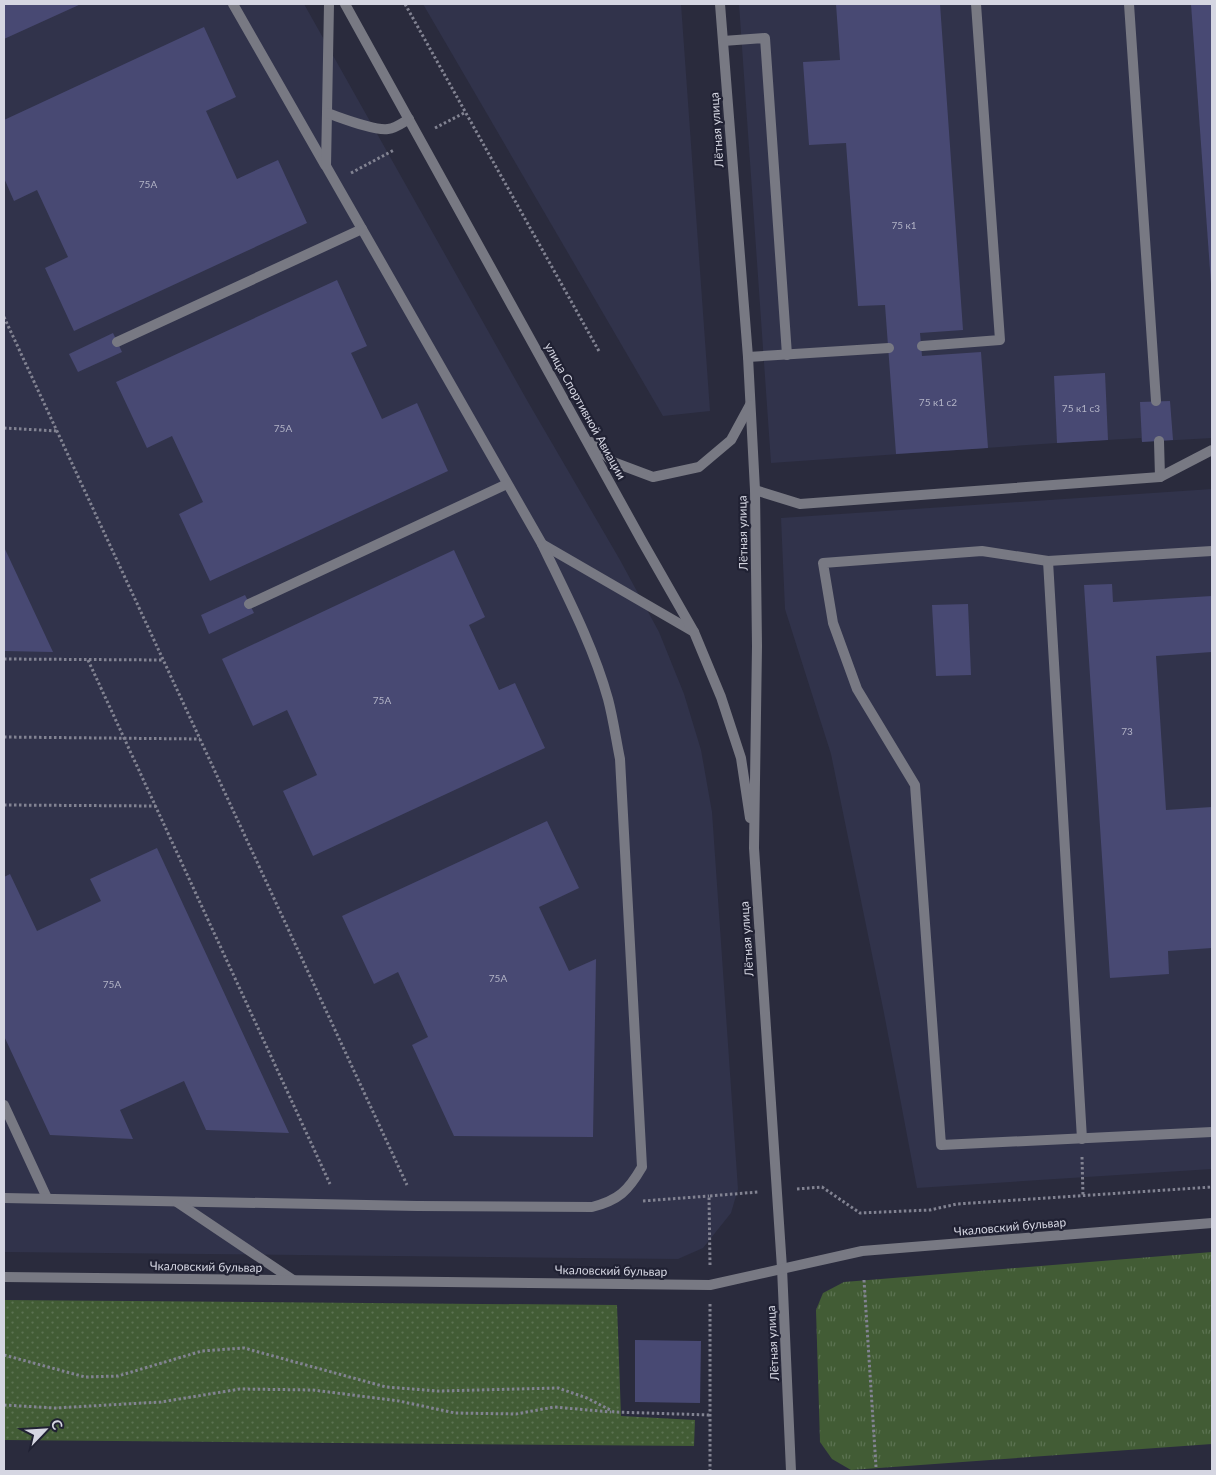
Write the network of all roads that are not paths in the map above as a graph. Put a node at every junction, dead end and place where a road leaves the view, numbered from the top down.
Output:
1 (233, 4) edge
2 (329, 4) edge
3 (345, 4) edge
4 (720, 4) edge
5 (976, 4) edge
6 (1130, 4) edge
7 (723, 41) junction
8 (327, 113) junction
9 (409, 119) junction
10 (326, 166) junction
11 (362, 229) junction
12 (117, 342) dead end
13 (922, 346) dead end
14 (889, 348) dead end
15 (787, 355) junction
16 (748, 357) junction
17 (1156, 401) dead end
18 (750, 404) junction
19 (584, 436) junction
20 (1158, 441) dead end
21 (1212, 450) edge
22 (1160, 477) junction
23 (507, 484) junction
24 (755, 490) junction
25 (542, 544) junction
26 (1212, 551) edge
27 (1048, 561) junction
28 (249, 604) dead end
29 (694, 632) junction
30 (754, 848) junction
31 (4, 1105) edge
32 (1212, 1132) edge
33 (1082, 1139) junction
34 (4, 1198) edge
35 (47, 1198) junction
36 (176, 1202) junction
37 (1212, 1223) edge
38 (782, 1268) junction
39 (4, 1277) edge
40 (293, 1280) junction
41 (791, 1471) edge

1 - 10 street
2 - 8 street
3 - 9 street, улица Спортивной Авиации
4 - 7 street, Лётная улица
5 - 13 street
6 - 17 street
7 - 15 street
7 - 16 street, Лётная улица
8 - 9 street
8 - 10 street
9 - 19 street, улица Спортивной Авиации
10 - 11 street
11 - 12 street
11 - 23 street
14 - 15 street
15 - 16 street
16 - 18 street, Лётная улица
18 - 19 street, Лётная улица
18 - 24 street, Лётная улица
19 - 29 street, улица Спортивной Авиации
20 - 22 street
21 - 22 street
22 - 24 street
23 - 25 street
23 - 28 street
24 - 30 street, Лётная улица
25 - 29 street
25 - 36 street
26 - 27 street
27 - 33 street
27 - 33 street
29 - 30 street, улица Спортивной Авиации
30 - 38 street, Лётная улица
31 - 35 street
32 - 33 street
34 - 35 street
35 - 36 street
36 - 40 street
37 - 38 street, Чкаловский бульвар
38 - 40 street, Чкаловский бульвар
38 - 41 street, Лётная улица
39 - 40 street, Чкаловский бульвар

